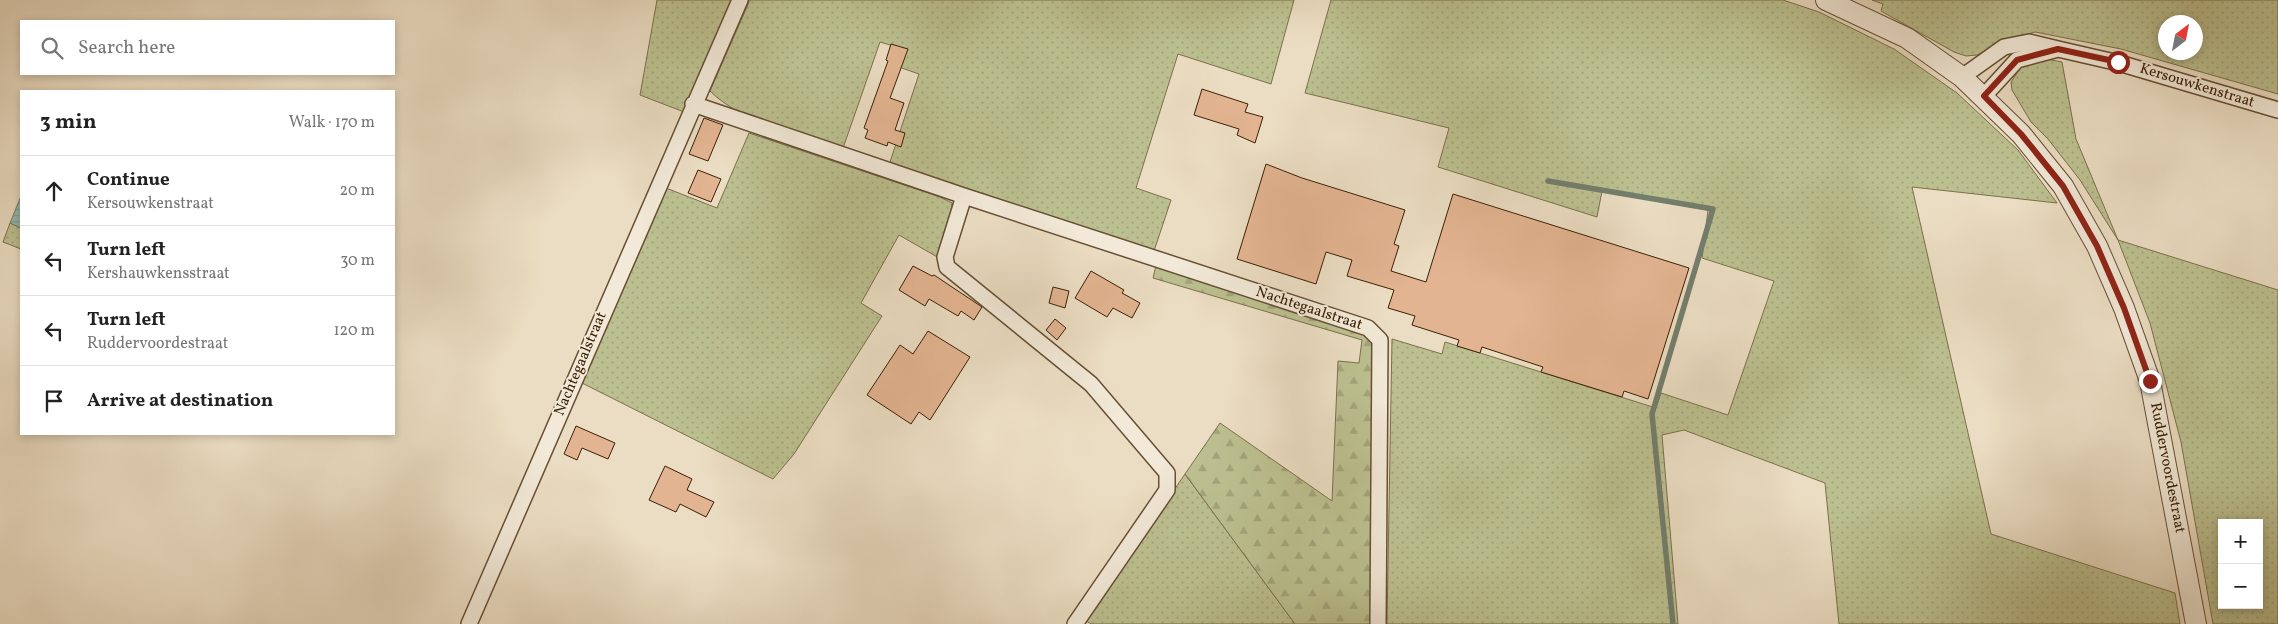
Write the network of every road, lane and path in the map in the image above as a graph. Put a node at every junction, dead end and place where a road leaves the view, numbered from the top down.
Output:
1 (740, 0) edge
2 (1826, 0) edge
3 (2058, 49) junction
4 (1962, 77) junction
5 (1984, 96) junction
6 (694, 104) junction
7 (2278, 110) edge
8 (964, 196) junction
9 (469, 624) edge
10 (1075, 624) edge
11 (1378, 624) edge
12 (2196, 624) edge

1 - 6 street, Nachtegaalstraat
2 - 4 street, Ruddervoordestraat
3 - 4 street, Kersouwkenstraat
3 - 5 street
3 - 7 street, Kersouwkenstraat
4 - 5 street, Ruddervoordestraat
5 - 12 street, Ruddervoordestraat
6 - 8 street, Nachtegaalstraat
6 - 9 street, Nachtegaalstraat
8 - 10 street
8 - 11 street, Nachtegaalstraat

